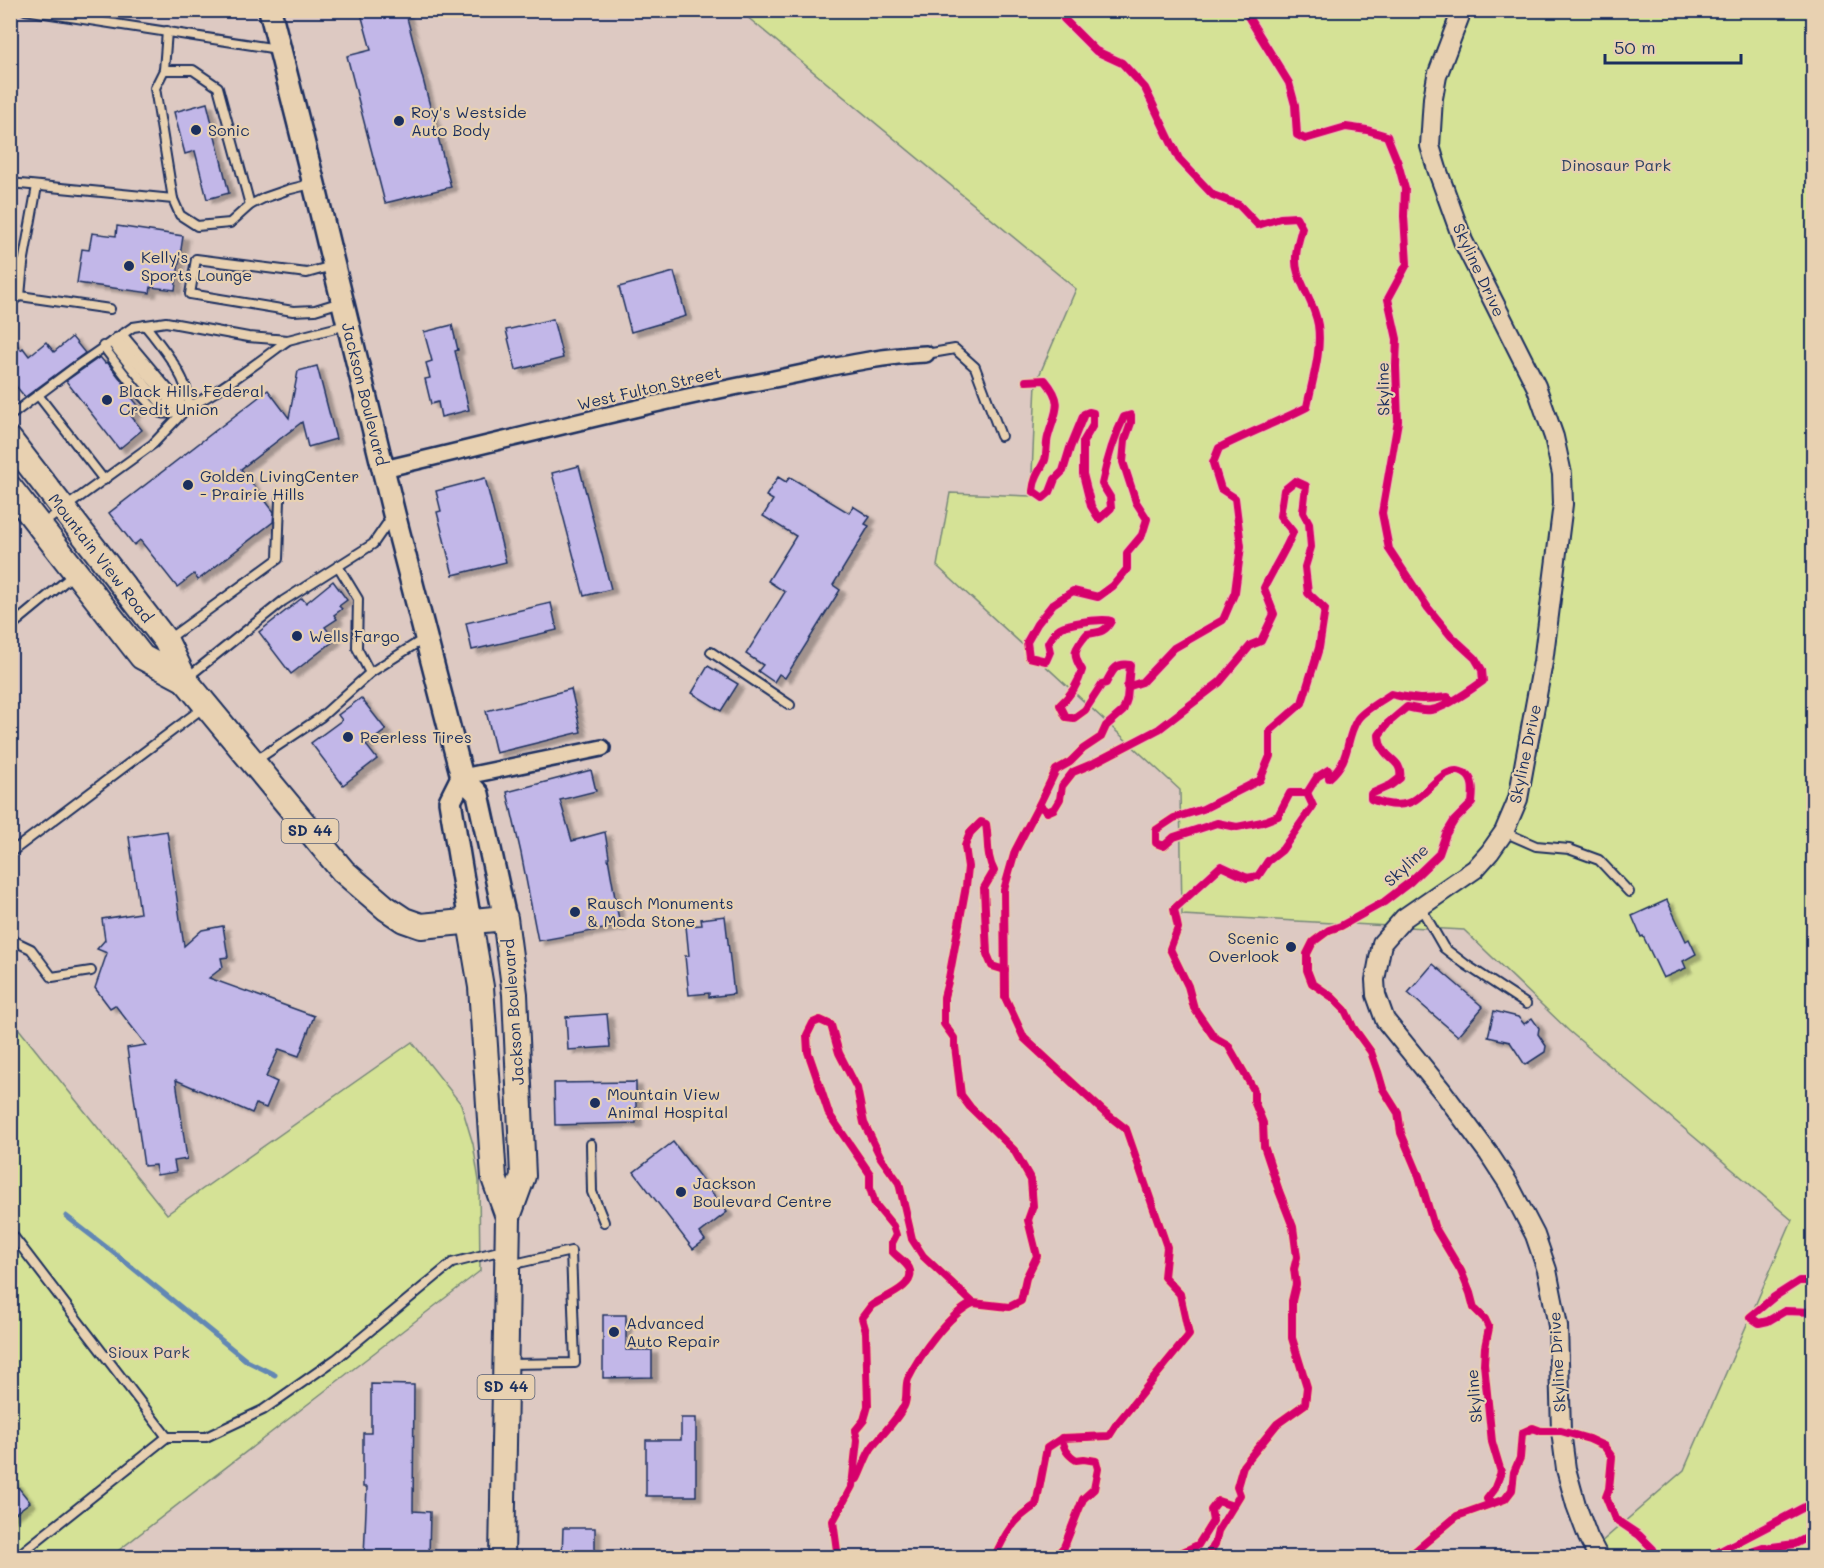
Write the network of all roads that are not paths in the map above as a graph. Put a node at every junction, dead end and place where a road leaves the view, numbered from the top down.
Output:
1 (25, 10) edge
2 (270, 10) edge
3 (1462, 10) edge
4 (167, 31) junction
5 (279, 50) junction
6 (164, 70) junction
7 (10, 183) edge
8 (314, 184) junction
9 (37, 186) junction
10 (173, 199) junction
11 (250, 205) junction
12 (10, 263) edge
13 (23, 264) junction
14 (334, 265) junction
15 (20, 296) junction
16 (10, 302) edge
17 (343, 302) junction
18 (110, 309) dead end
19 (145, 325) junction
20 (348, 325) junction
21 (113, 340) junction
22 (288, 340) junction
23 (926, 354) joint
24 (38, 395) junction
25 (189, 406) junction
26 (10, 416) edge
27 (1000, 436) dead end
28 (10, 440) edge
29 (384, 469) junction
30 (104, 480) junction
31 (10, 488) edge
32 (280, 500) dead end
33 (64, 509) junction
34 (394, 514) junction
35 (40, 526) junction
36 (338, 566) junction
37 (76, 572) junction
38 (10, 627) edge
39 (426, 638) junction
40 (166, 641) junction
41 (711, 652) dead end
42 (370, 673) junction
43 (185, 680) junction
44 (790, 705) dead end
45 (205, 706) junction
46 (602, 748) dead end
47 (253, 762) junction
48 (462, 777) junction
49 (1504, 832) junction
50 (10, 853) edge
51 (1629, 892) dead end
52 (1420, 907) junction
53 (505, 918) junction
54 (470, 922) junction
55 (10, 939) edge
56 (91, 971) dead end
57 (1526, 1004) dead end
58 (591, 1144) dead end
59 (508, 1217) junction
60 (604, 1222) dead end
61 (10, 1232) edge
62 (508, 1257) junction
63 (506, 1364) junction
64 (167, 1437) junction
65 (15, 1557) edge
66 (502, 1557) edge
67 (1599, 1557) edge

1 - 4 lane
2 - 5 main road, Jackson Boulevard
3 - 49 street, Skyline Drive
4 - 5 lane
4 - 6 lane
5 - 8 main road, Jackson Boulevard
6 - 10 lane
6 - 11 lane
7 - 9 lane
8 - 11 lane
8 - 14 main road, Jackson Boulevard
9 - 10 lane
9 - 13 lane
10 - 11 lane
12 - 13 lane
13 - 15 lane
14 - 17 main road, Jackson Boulevard
14 - 17 lane
15 - 16 lane
15 - 18 lane
17 - 20 main road, Jackson Boulevard
19 - 21 lane
19 - 22 lane
19 - 25 lane
20 - 22 lane
20 - 29 main road, Jackson Boulevard
21 - 24 lane
21 - 25 lane
21 - 25 lane
22 - 25 lane
23 - 27 lane
23 - 29 street, West Fulton Street
24 - 26 lane
24 - 30 lane
25 - 30 lane
28 - 33 main road, Mountain View Road / SD 44
29 - 34 main road, Jackson Boulevard
30 - 33 lane
31 - 35 main road, Mountain View Road / SD 44
32 - 40 lane
33 - 35 lane
33 - 40 main road, Mountain View Road / SD 44
34 - 36 lane
34 - 39 main road, Jackson Boulevard
35 - 37 main road, Mountain View Road / SD 44
36 - 42 lane
36 - 43 lane
37 - 38 lane
37 - 43 main road, Mountain View Road / SD 44
39 - 42 lane
39 - 48 main road, Jackson Boulevard
40 - 43 main road, Mountain View Road / SD 44
41 - 44 lane
42 - 47 lane
43 - 45 main road, Mountain View Road / SD 44
45 - 47 main road, Mountain View Road / SD 44
45 - 50 lane
46 - 48 street
47 - 54 main road, Mountain View Road / SD 44
48 - 53 main road, Jackson Boulevard
48 - 54 main road, Jackson Boulevard
49 - 51 lane
49 - 52 street, Skyline Drive
52 - 57 lane
52 - 67 street, Skyline Drive
53 - 54 main road, Mountain View Road / SD 44
53 - 59 main road, Jackson Boulevard / SD 44
54 - 59 main road, Jackson Boulevard / SD 44
55 - 56 lane
58 - 60 lane
59 - 62 main road, Jackson Boulevard / SD 44
61 - 64 lane
62 - 63 main road, Jackson Boulevard / SD 44
62 - 63 lane
62 - 64 lane
63 - 66 main road, Jackson Boulevard / SD 44
64 - 65 lane

